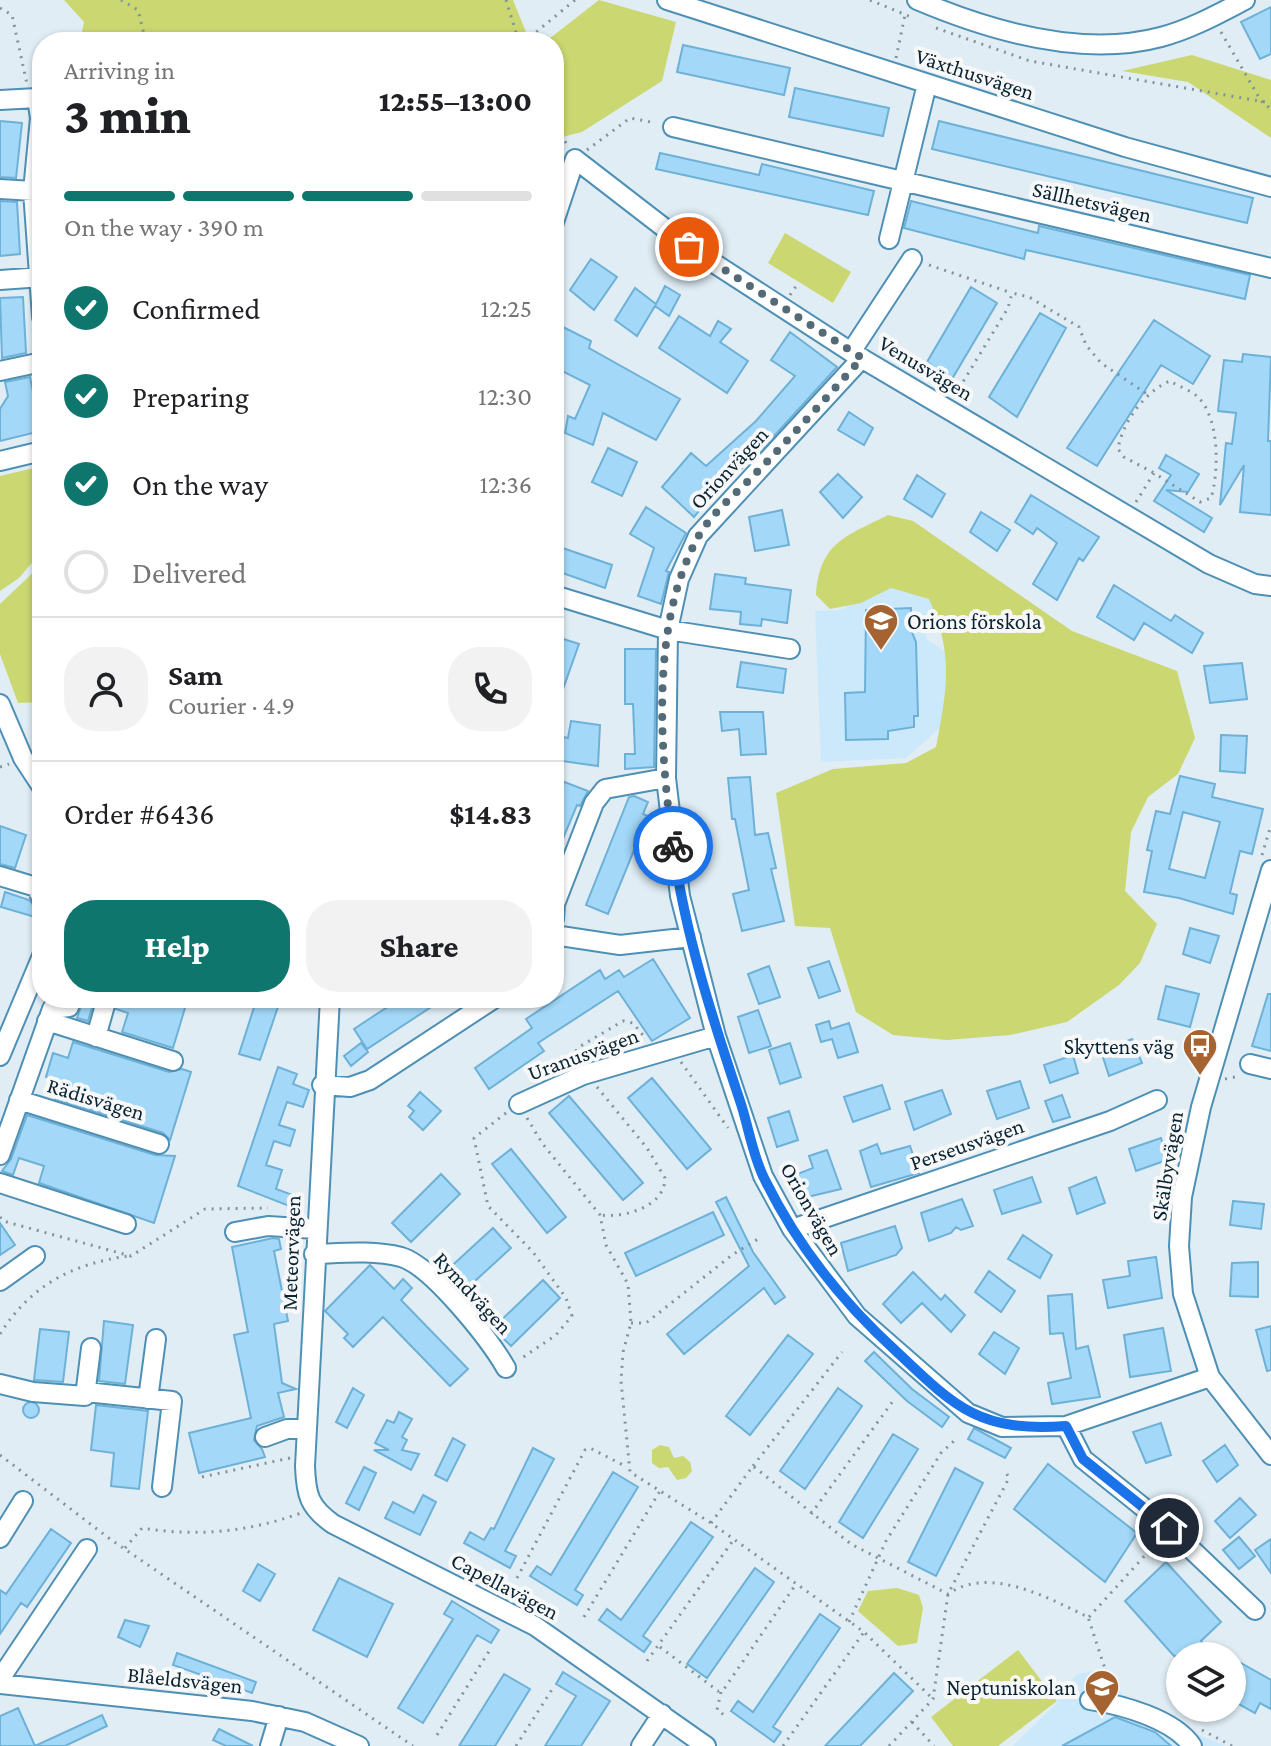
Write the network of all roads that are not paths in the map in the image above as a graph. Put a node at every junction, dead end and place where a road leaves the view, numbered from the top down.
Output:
1 (667, 0) edge
2 (917, 0) edge
3 (1245, 0) edge
4 (700, 6) edge
5 (927, 84) junction
6 (32, 98) edge
7 (0, 100) edge
8 (673, 127) road end
9 (901, 182) junction
10 (1271, 187) edge
11 (0, 189) edge
12 (32, 191) edge
13 (564, 192) edge
14 (889, 239) dead end
15 (912, 259) road end
16 (1271, 268) edge
17 (32, 278) edge
18 (0, 280) edge
19 (857, 355) junction
20 (32, 364) edge
21 (0, 371) edge
22 (32, 453) edge
23 (0, 461) edge
24 (1271, 586) edge
25 (564, 598) edge
26 (668, 630) junction
27 (790, 649) dead end
28 (0, 704) edge
29 (32, 772) edge
30 (666, 778) junction
31 (1265, 867) edge
32 (0, 876) edge
33 (564, 881) edge
34 (32, 886) edge
35 (564, 937) edge
36 (691, 937) junction
37 (32, 980) edge
38 (23, 1001) junction
39 (32, 1006) edge
40 (36, 1008) edge
41 (67, 1008) edge
42 (104, 1008) edge
43 (329, 1008) edge
44 (481, 1008) edge
45 (50, 1015) junction
46 (4, 1036) edge
47 (716, 1036) junction
48 (96, 1037) junction
49 (0, 1056) edge
50 (173, 1061) dead end
51 (1250, 1064) dead end
52 (1271, 1069) edge
53 (322, 1085) junction
54 (19, 1100) junction
55 (1157, 1100) dead end
56 (519, 1104) road end
57 (159, 1144) dead end
58 (0, 1155) edge
59 (0, 1183) edge
60 (126, 1224) dead end
61 (316, 1229) junction
62 (792, 1229) junction
63 (235, 1232) dead end
64 (314, 1254) junction
65 (35, 1256) dead end
66 (0, 1281) edge
67 (156, 1339) dead end
68 (91, 1348) dead end
69 (506, 1368) road end
70 (1210, 1377) junction
71 (0, 1384) edge
72 (86, 1392) junction
73 (148, 1399) junction
74 (1066, 1426) junction
75 (306, 1429) junction
76 (265, 1437) dead end
77 (1271, 1455) edge
78 (162, 1487) dead end
79 (23, 1501) dead end
80 (313, 1509) joint
81 (0, 1538) edge
82 (87, 1549) dead end
83 (1255, 1610) dead end
84 (0, 1682) edge
85 (1090, 1700) dead end
86 (662, 1714) junction
87 (279, 1716) junction
88 (1196, 1737) edge
89 (270, 1746) edge
90 (359, 1746) edge
91 (641, 1746) edge
92 (706, 1746) edge

1 - 4 street, Växthusvägen
2 - 3 street
4 - 5 street, Växthusvägen
5 - 9 street
5 - 10 street, Växthusvägen
6 - 7 street
8 - 9 street, Sällhetsvägen
9 - 14 street
9 - 16 street, Sällhetsvägen
11 - 12 street
13 - 19 street, Venusvägen
15 - 19 street, Orionvägen
17 - 18 street
19 - 24 street, Venusvägen
19 - 26 street, Orionvägen
20 - 21 street
22 - 23 street
25 - 26 street
26 - 27 street
26 - 30 street, Orionvägen
28 - 29 street
30 - 33 street
30 - 36 street, Orionvägen
31 - 70 street, Skälbyvägen
32 - 34 street
35 - 36 street
36 - 47 street, Orionvägen
37 - 38 street
38 - 39 street
38 - 46 street
40 - 45 street
41 - 45 street
42 - 48 street
43 - 53 street, Meteorvägen
44 - 53 street
45 - 48 street
45 - 54 street, Rädisvägen
46 - 49 street
47 - 56 street, Uranusvägen
47 - 62 street, Orionvägen
48 - 50 street
51 - 52 street
53 - 61 street, Meteorvägen
54 - 57 street, Rädisvägen
54 - 58 street, Rädisvägen
55 - 62 street, Perseusvägen
59 - 60 street
61 - 63 street
61 - 64 street, Meteorvägen
62 - 74 street, Orionvägen
64 - 69 street, Rymdvägen
64 - 75 street, Meteorvägen
65 - 66 street
67 - 73 street
68 - 72 street
70 - 74 street, Orionvägen
70 - 77 street, Skälbyvägen
71 - 72 street
72 - 73 street
73 - 78 street
74 - 83 street
75 - 76 street
75 - 80 street, Meteorvägen
79 - 81 street
80 - 86 street, Capellavägen
82 - 84 street, Blåeldsvägen
84 - 87 street, Blåeldsvägen
85 - 88 street
86 - 91 street
86 - 92 street, Capellavägen
87 - 89 street
87 - 90 street, Blåeldsvägen

